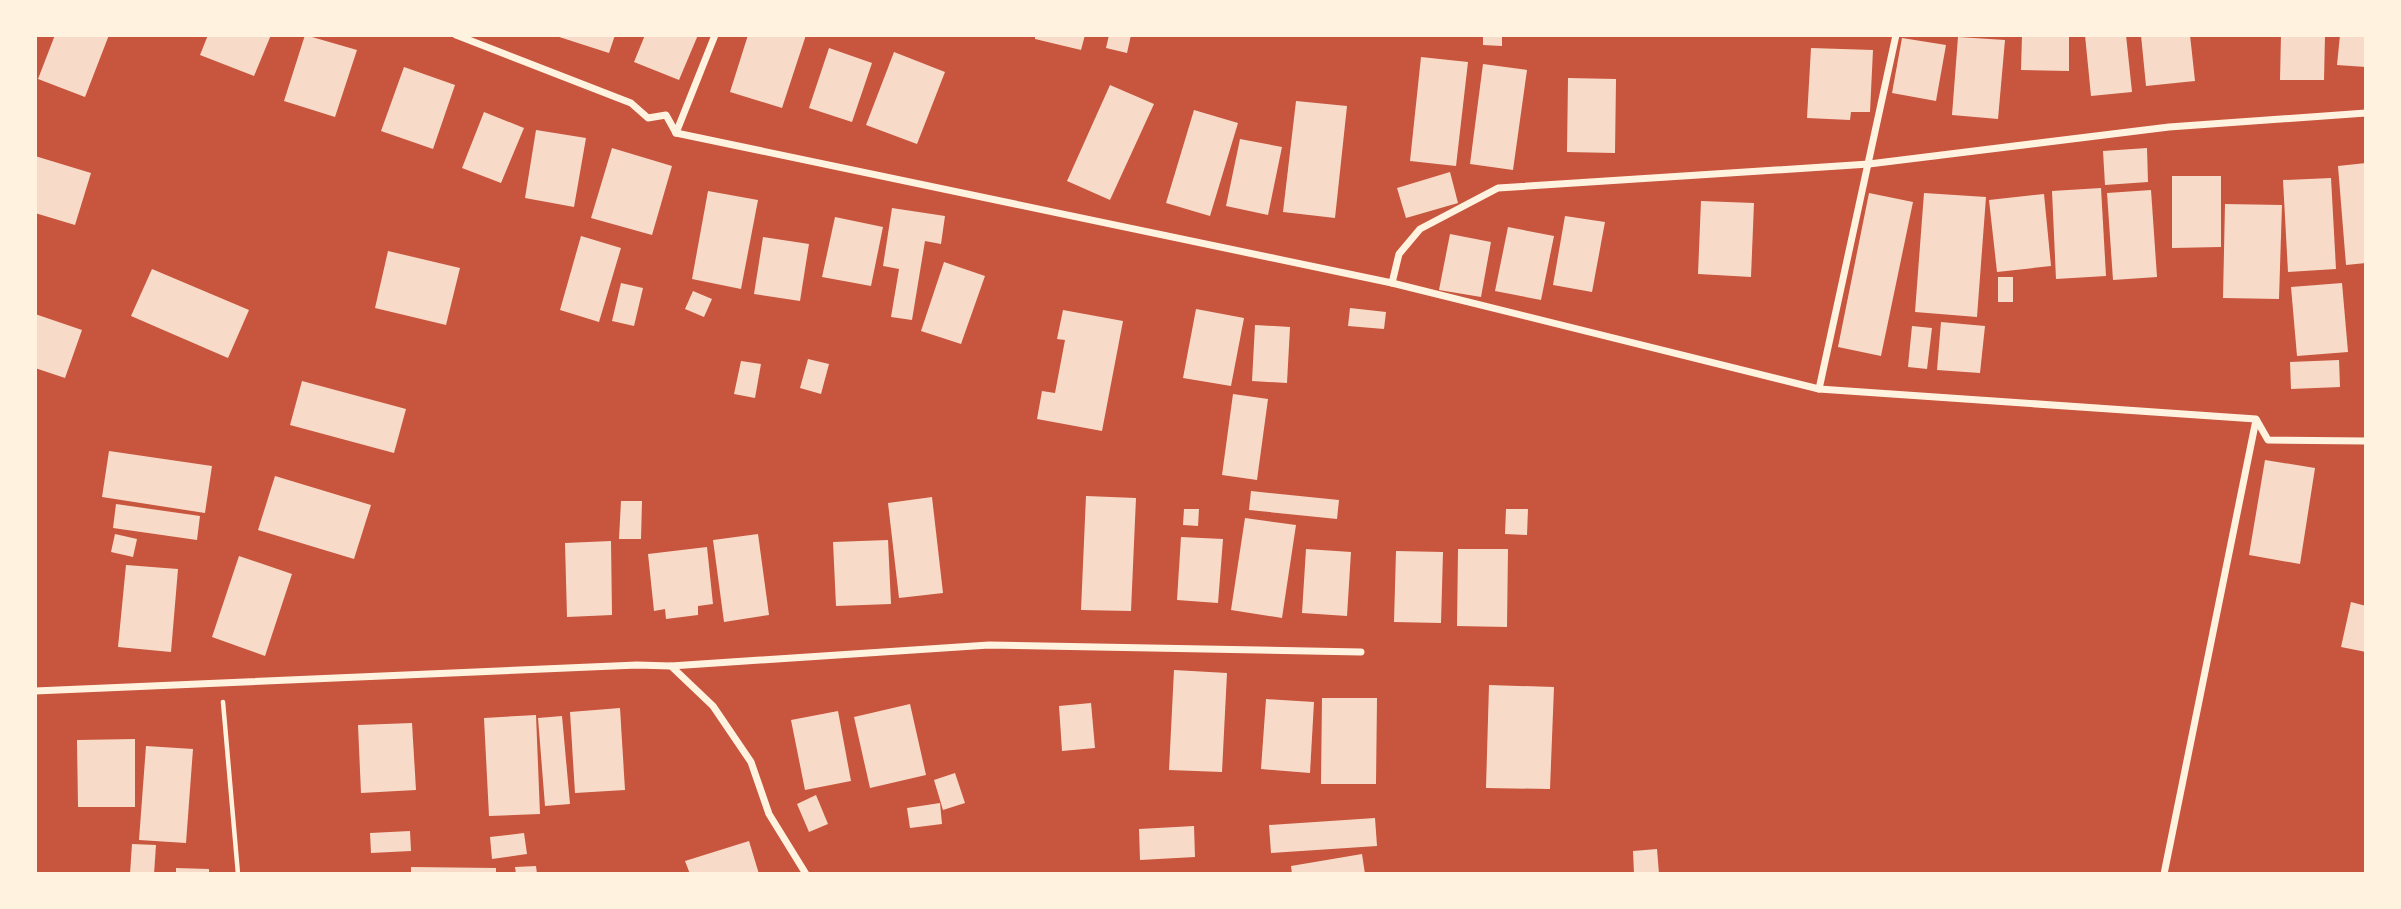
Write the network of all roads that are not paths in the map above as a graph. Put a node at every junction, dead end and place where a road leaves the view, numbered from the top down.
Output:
1 (456, 35) edge
2 (715, 35) edge
3 (1896, 35) edge
4 (2366, 113) edge
5 (676, 133) junction
6 (1869, 164) junction
7 (1392, 283) junction
8 (1819, 389) junction
9 (2256, 419) junction
10 (2366, 441) edge
11 (1361, 652) dead end
12 (671, 666) junction
13 (35, 691) edge
14 (806, 874) edge
15 (2164, 874) edge

1 - 5 street
2 - 5 street
3 - 6 street
4 - 6 street
5 - 7 street
6 - 7 street
6 - 8 street
7 - 8 street
8 - 9 street
9 - 10 street
9 - 15 street
11 - 12 street
12 - 13 street
12 - 14 street

